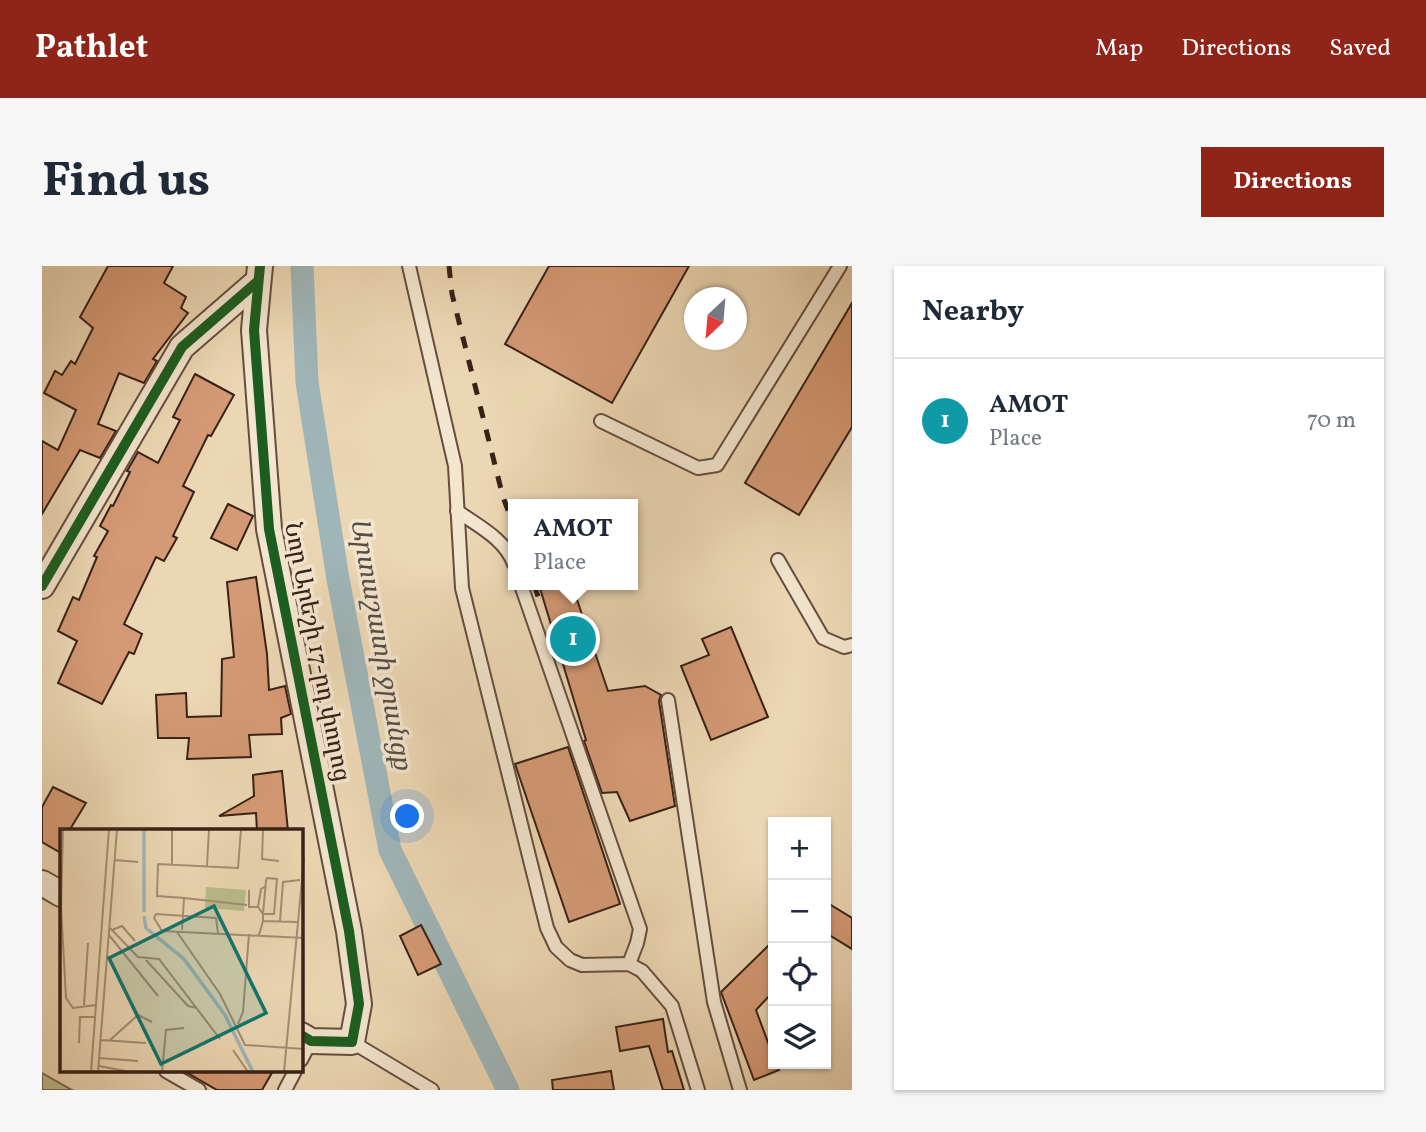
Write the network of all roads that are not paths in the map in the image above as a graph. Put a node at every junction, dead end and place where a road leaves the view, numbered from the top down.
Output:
1 (409, 266) edge
2 (840, 266) edge
3 (259, 274) edge
4 (601, 421) dead end
5 (457, 511) junction
6 (508, 550) edge
7 (778, 560) dead end
8 (42, 586) edge
9 (523, 590) edge
10 (852, 645) edge
11 (668, 700) dead end
12 (42, 883) edge
13 (60, 893) edge
14 (629, 964) junction
15 (352, 1042) junction
16 (304, 1045) edge
17 (168, 1072) edge
18 (294, 1072) edge
19 (199, 1090) edge
20 (285, 1090) edge
21 (432, 1090) edge
22 (698, 1090) edge
23 (740, 1090) edge

1 - 5 lane
2 - 4 lane
3 - 8 street
3 - 15 street, Նոր Արեշի 17-րդ փողոց
5 - 6 lane
5 - 14 lane
7 - 10 lane
9 - 14 lane
11 - 23 lane
12 - 13 street
14 - 22 lane
15 - 16 street
15 - 21 lane
17 - 19 lane
18 - 20 lane

